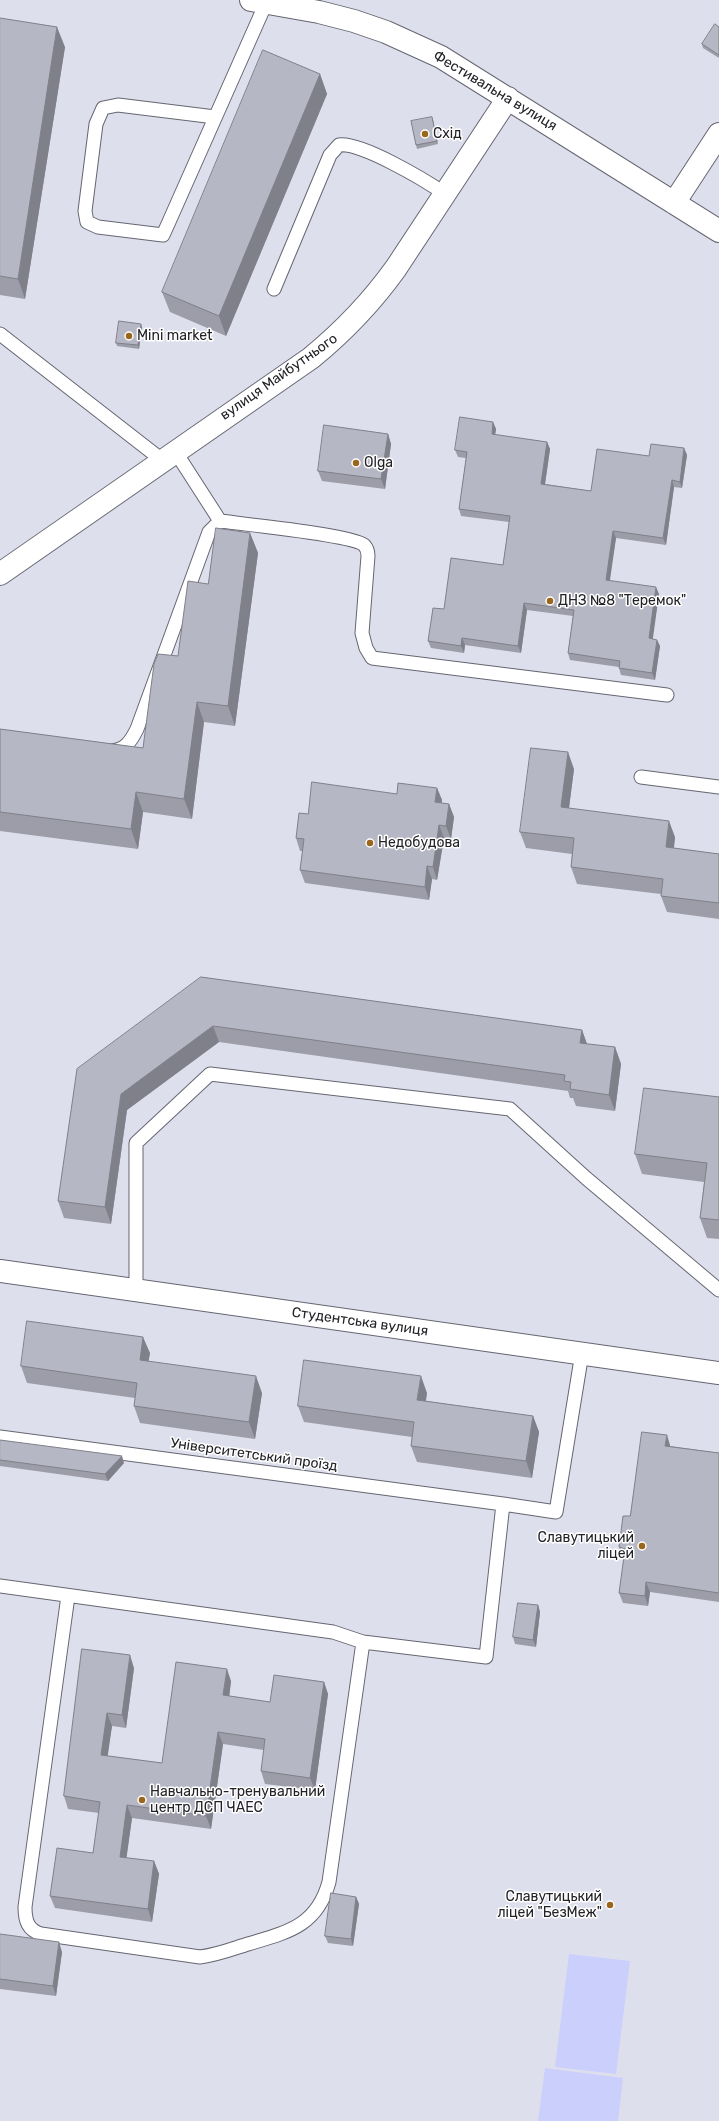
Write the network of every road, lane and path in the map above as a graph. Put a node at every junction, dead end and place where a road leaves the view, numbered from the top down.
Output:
1 (258, 1) edge
2 (297, 4) edge
3 (508, 98) junction
4 (215, 117) junction
5 (719, 134) edge
6 (444, 194) junction
7 (674, 203) junction
8 (719, 231) edge
9 (274, 289) dead end
10 (0, 334) edge
11 (168, 455) junction
12 (220, 521) junction
13 (0, 574) edge
14 (667, 695) dead end
15 (97, 750) edge
16 (641, 777) dead end
17 (719, 787) edge
18 (0, 1271) edge
19 (136, 1290) junction
20 (719, 1290) edge
21 (582, 1353) junction
22 (719, 1373) edge
23 (0, 1437) edge
24 (504, 1504) junction
25 (0, 1586) edge
26 (68, 1596) junction
27 (363, 1642) junction

1 - 2 street, Фестивальна вулиця
1 - 4 lane
2 - 3 street, Фестивальна вулиця
3 - 6 street, вулиця Майбутнього
3 - 7 street, Фестивальна вулиця
4 - 4 lane
5 - 7 street
6 - 9 lane
6 - 11 street, вулиця Майбутнього
7 - 8 street, Фестивальна вулиця
10 - 11 lane
11 - 12 lane
11 - 13 street, вулиця Майбутнього
12 - 14 lane
12 - 15 lane
16 - 17 lane
18 - 19 street, Студентська вулиця
19 - 20 lane
19 - 21 street, Студентська вулиця
21 - 22 street, Студентська вулиця
21 - 24 lane, Університетський проїзд
23 - 24 lane, Університетський проїзд
24 - 27 lane
25 - 26 lane
26 - 27 lane
26 - 27 lane

